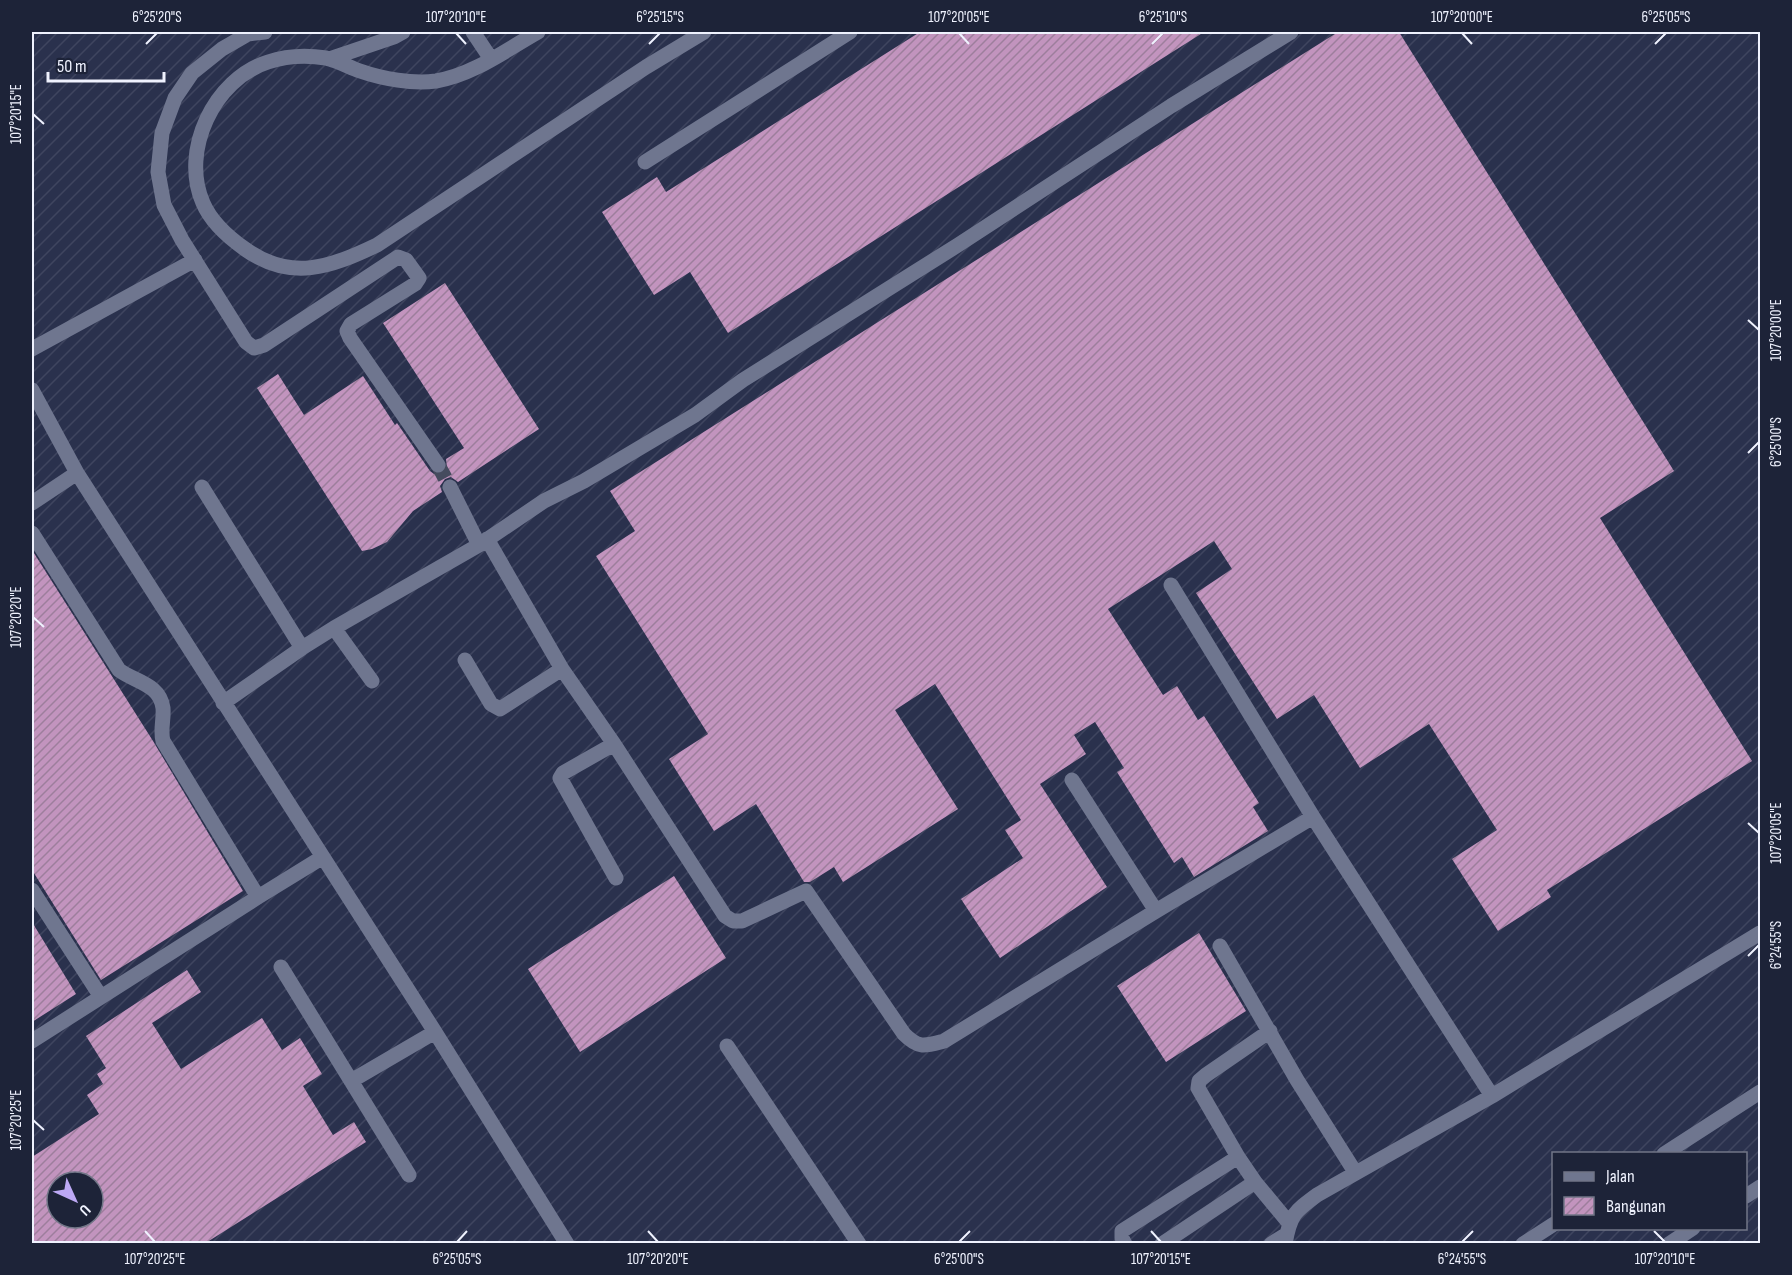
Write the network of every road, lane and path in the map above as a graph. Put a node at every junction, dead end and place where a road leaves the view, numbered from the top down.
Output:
1 (265, 32) edge
2 (402, 32) edge
3 (473, 32) edge
4 (538, 32) edge
5 (704, 32) edge
6 (850, 32) edge
7 (1291, 32) edge
8 (329, 59) junction
9 (491, 59) junction
10 (645, 162) dead end
11 (195, 260) junction
12 (32, 349) edge
13 (32, 390) edge
14 (438, 465) tunnel mouth
15 (77, 473) junction
16 (201, 487) dead end
17 (450, 487) tunnel mouth
18 (32, 503) edge
19 (32, 533) edge
20 (483, 542) junction
21 (1171, 585) dead end
22 (334, 628) junction
23 (302, 648) junction
24 (465, 660) dead end
25 (562, 669) junction
26 (372, 681) dead end
27 (223, 703) junction
28 (614, 744) junction
29 (1072, 780) dead end
30 (1313, 817) junction
31 (324, 857) junction
32 (616, 878) dead end
33 (32, 890) edge
34 (258, 897) junction
35 (1156, 911) junction
36 (1761, 933) edge
37 (1220, 946) dead end
38 (281, 967) dead end
39 (100, 997) junction
40 (1270, 1031) junction
41 (435, 1032) junction
42 (32, 1041) edge
43 (727, 1046) dead end
44 (351, 1081) junction
45 (1761, 1092) edge
46 (1492, 1096) junction
47 (1667, 1152) edge
48 (1238, 1157) junction
49 (1355, 1172) junction
50 (410, 1175) dead end
51 (1255, 1182) junction
52 (1761, 1187) edge
53 (1747, 1195) edge
54 (1552, 1225) edge
55 (1690, 1230) edge
56 (1287, 1233) edge
57 (567, 1244) edge
58 (860, 1244) edge
59 (1125, 1244) edge
60 (1162, 1244) edge
61 (1271, 1244) edge
62 (1523, 1244) edge
63 (1669, 1244) edge

1 - 11 street
2 - 8 street
3 - 9 street
4 - 9 street
5 - 8 street
6 - 10 street
7 - 20 street
8 - 9 street
11 - 12 street
11 - 14 street
13 - 15 street
15 - 18 street
15 - 27 street
16 - 23 street
17 - 20 street
19 - 34 street
20 - 22 street
20 - 25 street
21 - 30 street
22 - 23 street
22 - 26 street
23 - 27 street
24 - 25 street
25 - 28 street
27 - 31 street
28 - 32 street
28 - 35 street
29 - 35 street
30 - 35 street
30 - 46 street
31 - 34 street
31 - 41 street
33 - 39 street
34 - 39 street
36 - 46 street
37 - 40 street
38 - 44 street
39 - 42 street
40 - 48 street
40 - 49 street
41 - 44 street
41 - 57 street
43 - 58 street
44 - 50 street
45 - 47 street
46 - 49 street
48 - 51 street
48 - 59 street
49 - 56 street
51 - 56 street
51 - 60 street
52 - 53 street
54 - 62 street
55 - 63 street
56 - 61 street

